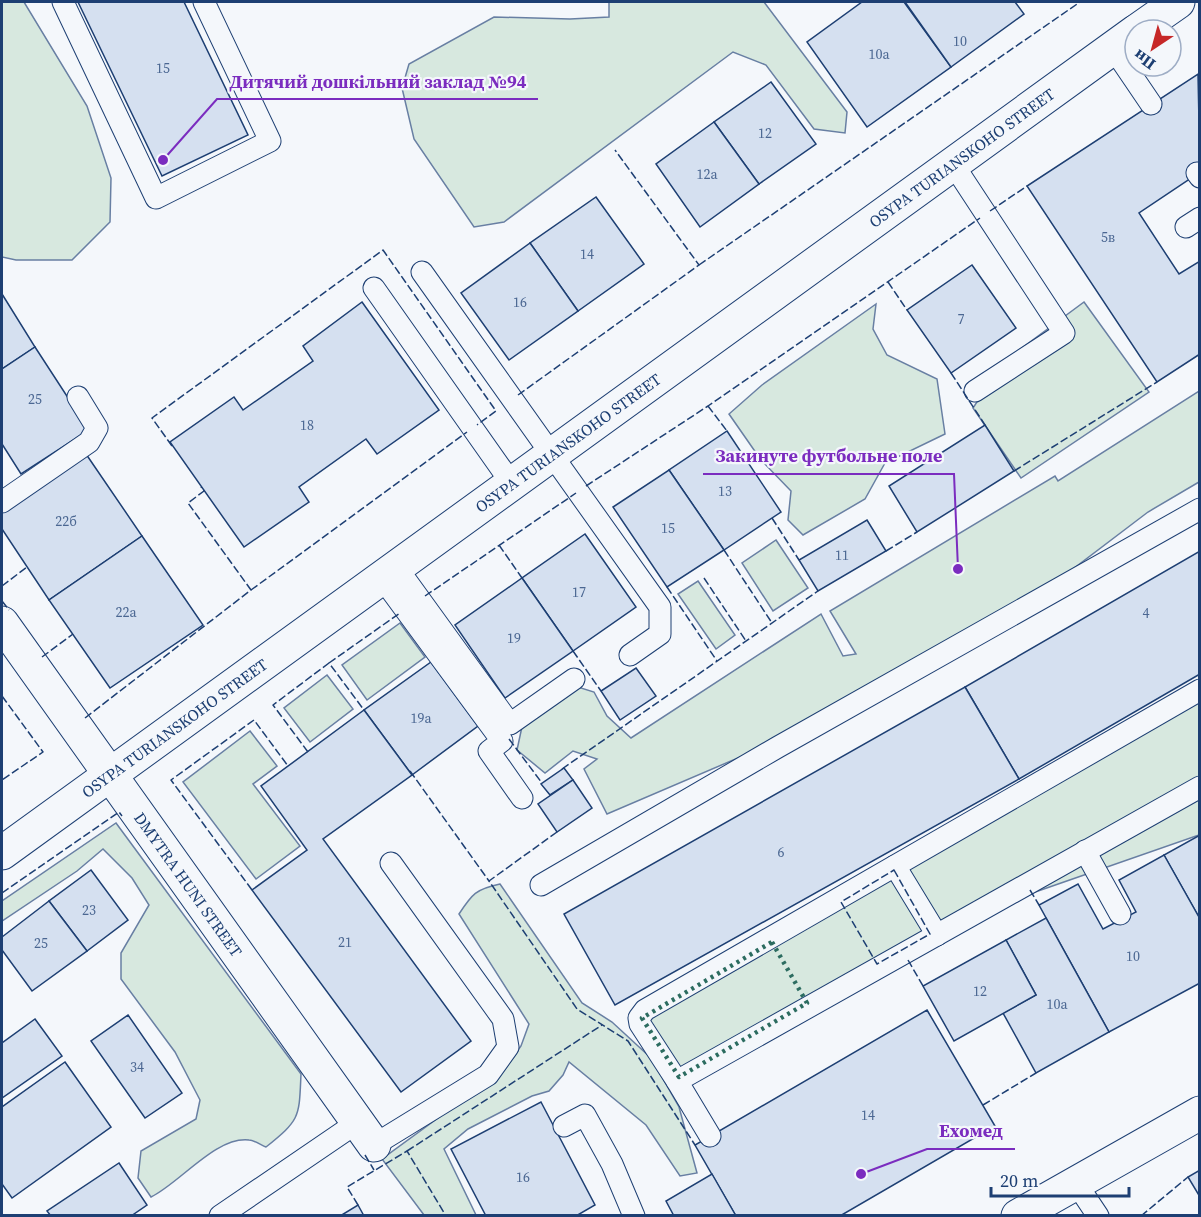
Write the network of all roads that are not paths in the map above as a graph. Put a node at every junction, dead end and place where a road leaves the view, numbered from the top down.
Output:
1 (63, 2) edge
2 (204, 2) edge
3 (1178, 2) edge
4 (1156, 18) edge
5 (1123, 41) edge
6 (1142, 78) edge
7 (1151, 104) dead end
8 (953, 164) junction
9 (422, 272) dead end
10 (374, 288) dead end
11 (975, 391) dead end
12 (78, 397) dead end
13 (554, 454) junction
14 (512, 484) junction
15 (2, 502) edge
16 (1200, 509) edge
17 (390, 573) junction
18 (2, 623) edge
19 (630, 655) dead end
20 (574, 680) dead end
21 (1200, 690) edge
22 (112, 774) junction
23 (1200, 787) edge
24 (522, 798) dead end
25 (1085, 852) junction
26 (2, 853) edge
27 (391, 863) dead end
28 (895, 866) junction
29 (540, 885) dead end
30 (1120, 914) dead end
31 (937, 935) junction
32 (677, 1081) junction
33 (1200, 1113) edge
34 (564, 1126) dead end
35 (366, 1134) junction
36 (710, 1136) dead end
37 (1076, 1183) junction
38 (220, 1215) edge
39 (634, 1215) edge
40 (1018, 1215) edge
41 (1098, 1215) edge

1 - 2 lane
3 - 4 street, OSYPA TURIANSKOHO STREET
5 - 8 street, OSYPA TURIANSKOHO STREET
6 - 7 lane
8 - 11 lane
8 - 13 street, OSYPA TURIANSKOHO STREET
9 - 13 lane
10 - 14 lane
12 - 15 lane
13 - 14 street, OSYPA TURIANSKOHO STREET
13 - 19 lane
14 - 17 street, OSYPA TURIANSKOHO STREET
16 - 29 lane
17 - 20 lane
17 - 22 street, OSYPA TURIANSKOHO STREET
17 - 24 lane
18 - 22 street, DMYTRA HUNI STREET
21 - 28 lane
22 - 26 street, OSYPA TURIANSKOHO STREET
22 - 35 street, DMYTRA HUNI STREET
23 - 25 lane
25 - 30 lane
25 - 31 lane
27 - 35 lane
28 - 31 lane
28 - 32 lane
31 - 32 lane
32 - 36 lane
33 - 37 street
34 - 39 lane
35 - 38 lane
37 - 40 street
37 - 41 lane

